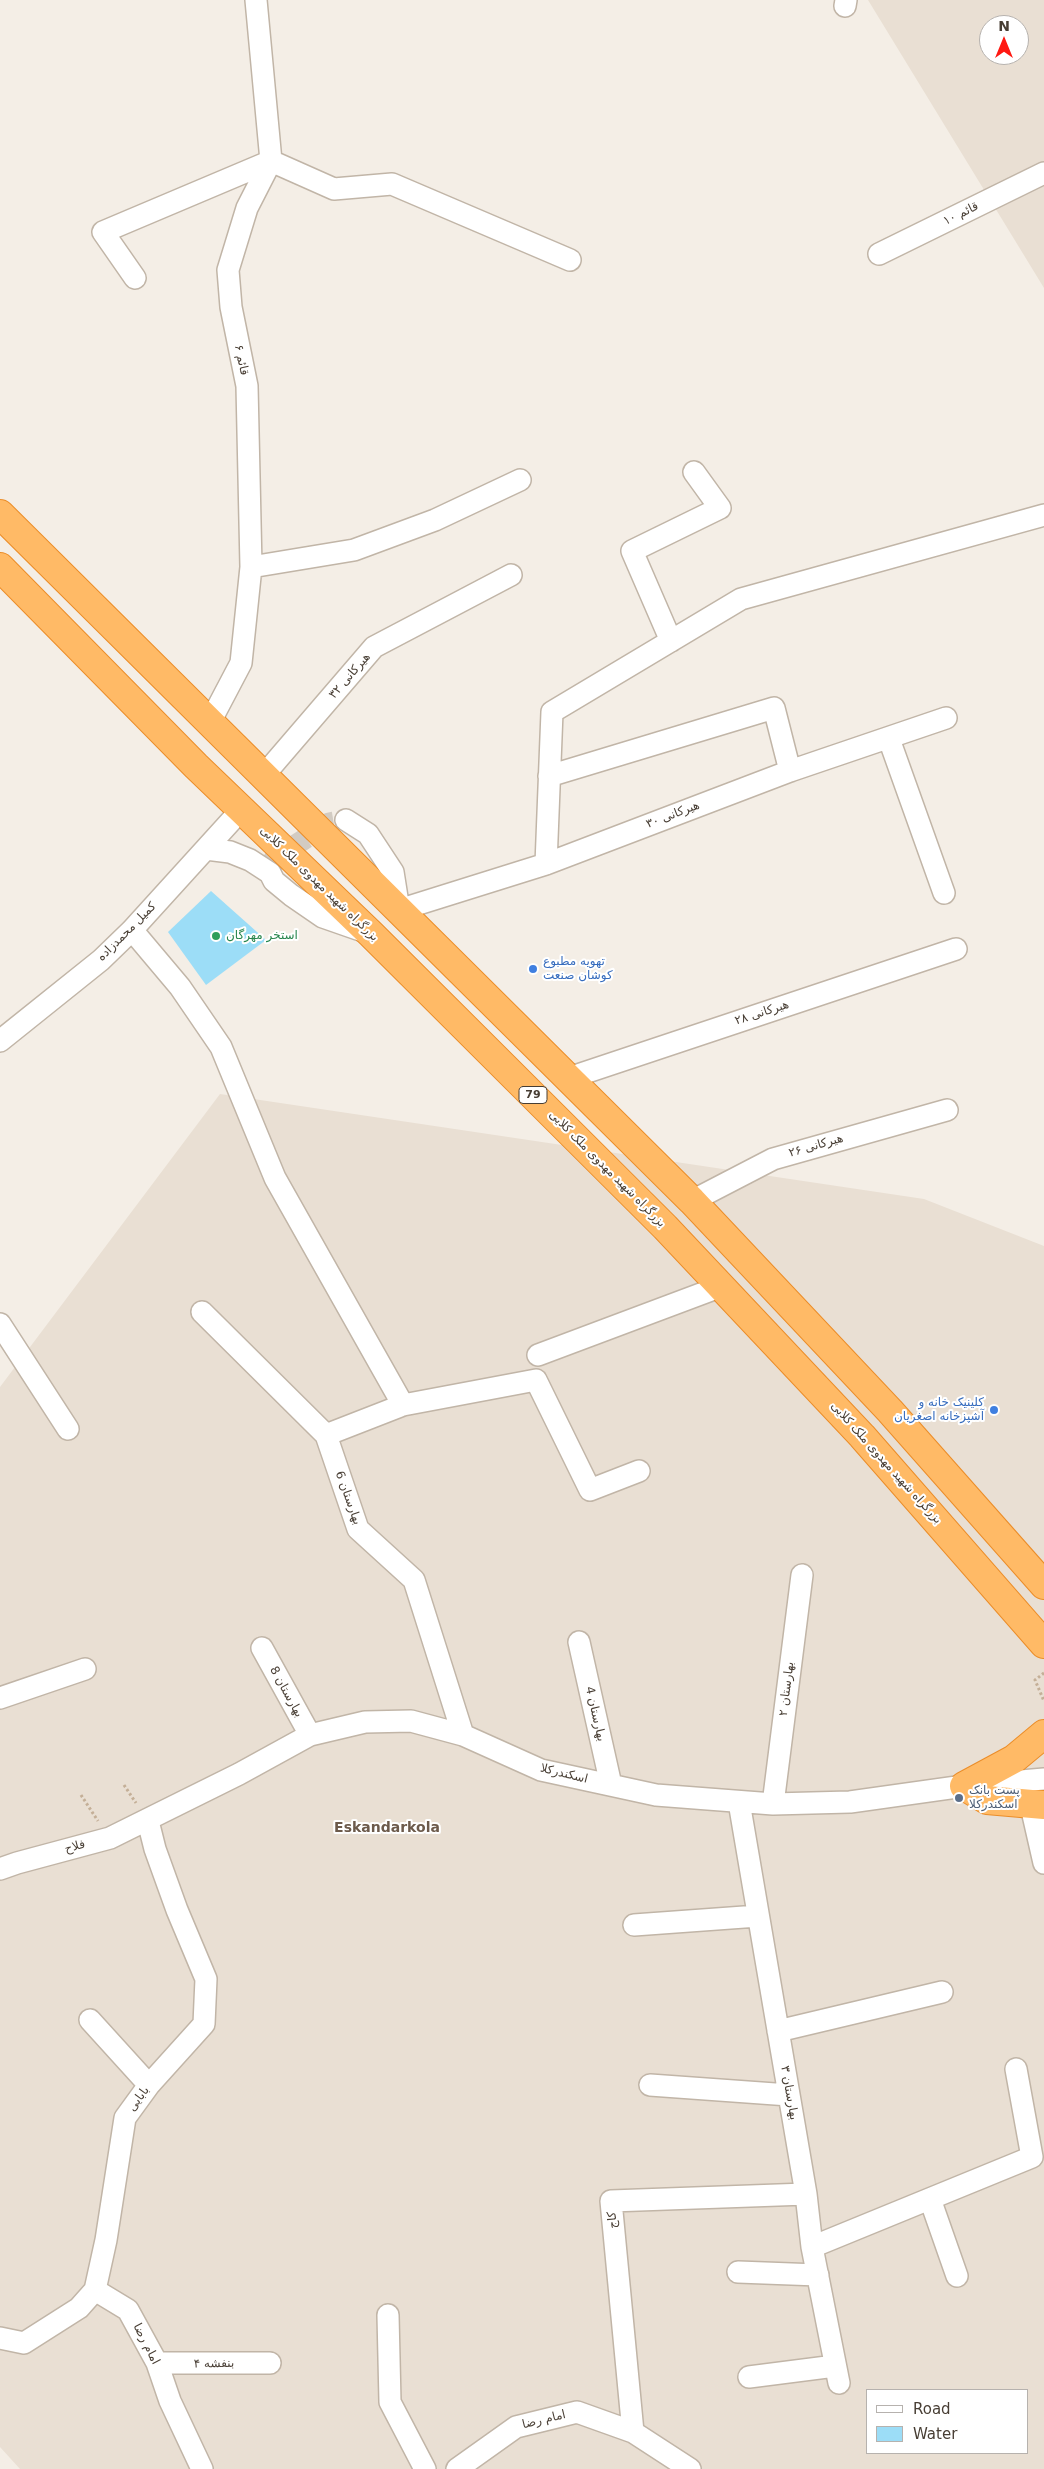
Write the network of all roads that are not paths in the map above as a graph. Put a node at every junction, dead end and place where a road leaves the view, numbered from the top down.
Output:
1 (256, 0) edge
2 (271, 161) junction
3 (1044, 173) edge
4 (879, 254) dead end
5 (570, 260) dead end
6 (136, 278) dead end
7 (694, 472) dead end
8 (520, 480) dead end
9 (0, 514) edge
10 (1044, 515) edge
11 (251, 567) junction
12 (511, 575) dead end
13 (3, 578) edge
14 (671, 641) junction
15 (946, 718) dead end
16 (210, 722) junction
17 (889, 739) junction
18 (790, 771) junction
19 (264, 775) junction
20 (549, 776) junction
21 (241, 810) junction
22 (346, 820) dead end
23 (206, 849) junction
24 (546, 864) junction
25 (944, 893) dead end
26 (399, 910) junction
27 (132, 930) junction
28 (371, 934) junction
29 (956, 949) dead end
30 (0, 1041) edge
31 (568, 1078) junction
32 (947, 1110) dead end
33 (692, 1201) junction
34 (722, 1286) junction
35 (202, 1312) dead end
36 (0, 1324) edge
37 (538, 1355) dead end
38 (402, 1405) junction
39 (68, 1429) dead end
40 (326, 1435) junction
41 (639, 1471) dead end
42 (802, 1575) dead end
43 (1044, 1585) edge
44 (578, 1642) dead end
45 (1044, 1644) edge
46 (262, 1648) dead end
47 (85, 1669) dead end
48 (0, 1698) edge
49 (1044, 1734) edge
50 (310, 1736) junction
51 (463, 1736) junction
52 (1044, 1780) edge
53 (611, 1785) junction
54 (964, 1786) junction
55 (739, 1802) junction
56 (773, 1804) junction
57 (1037, 1805) edge
58 (148, 1821) junction
59 (1044, 1863) edge
60 (0, 1870) edge
61 (758, 1916) junction
62 (634, 1924) dead end
63 (942, 1992) dead end
64 (90, 2020) dead end
65 (778, 2031) junction
66 (1016, 2069) dead end
67 (650, 2085) dead end
68 (149, 2086) junction
69 (789, 2095) junction
70 (1038, 2161) edge
71 (806, 2194) junction
72 (930, 2199) junction
73 (812, 2247) junction
74 (738, 2272) dead end
75 (818, 2275) junction
76 (957, 2276) dead end
77 (95, 2290) junction
78 (388, 2315) dead end
79 (0, 2338) edge
80 (157, 2363) junction
81 (270, 2363) dead end
82 (749, 2377) dead end
83 (633, 2432) junction
84 (202, 2469) edge
85 (425, 2469) edge
86 (457, 2469) edge
87 (690, 2469) edge

1 - 2 street
2 - 5 street
2 - 6 street
2 - 11 street, قائم ۶
3 - 4 street, قائم ۱۰
7 - 14 street
8 - 11 street
9 - 16 highway
10 - 14 street
11 - 16 street, قائم ۶
12 - 19 street, هیرکانی ۳۲
13 - 21 highway, بزرگراه شهید مهدوی ملک کلایی / 79
14 - 20 street
15 - 17 street, هیرکانی ۳۰
16 - 19 highway
17 - 18 street, هیرکانی ۳۰
17 - 25 street
18 - 20 street
18 - 24 street, هیرکانی ۳۰
19 - 26 highway
20 - 24 street
21 - 23 street, کمیل محمدزاده
21 - 28 highway, بزرگراه شهید مهدوی ملک کلایی / 79
22 - 26 street
23 - 27 street, کمیل محمدزاده
23 - 28 street
24 - 26 street, هیرکانی ۳۰
26 - 31 highway
27 - 30 street, کمیل محمدزاده
27 - 38 street
28 - 34 highway, بزرگراه شهید مهدوی ملک کلایی / 79
29 - 31 street, هیرکانی ۲۸
31 - 33 highway
32 - 33 street, هیرکانی ۲۶
33 - 43 highway
34 - 37 street
34 - 45 highway, بزرگراه شهید مهدوی ملک کلایی / 79
35 - 40 street, بهارستان 6
36 - 39 street
38 - 40 street
38 - 41 street
40 - 51 street, بهارستان 6
42 - 56 street, بهارستان ۲
44 - 53 street, بهارستان 4
46 - 50 street, بهارستان 8
47 - 48 street
49 - 54 highway
50 - 51 street, اسکندرکلا
50 - 58 street, اسکندرکلا
51 - 53 street, اسکندرکلا
52 - 54 street, اسکندرکلا
53 - 55 street, اسکندرکلا
54 - 56 street, اسکندرکلا
54 - 57 highway
55 - 56 street, اسکندرکلا
55 - 61 street, بهارستان ۳
57 - 59 street
58 - 60 street, فلاح
58 - 68 street, بابایی
61 - 62 street
61 - 65 street, بهارستان ۳
63 - 65 street
64 - 68 street
65 - 69 street, بهارستان ۳
66 - 70 street
67 - 69 street
68 - 77 street, بابایی
69 - 71 street, بهارستان ۳
70 - 72 street
71 - 73 street, بهارستان ۳
71 - 83 street, کاج
72 - 73 street
72 - 76 street
73 - 75 street, بهارستان ۳
74 - 75 street
75 - 82 street, بهارستان ۳
77 - 79 street, بابایی
77 - 80 street, امام رضا
78 - 85 street
80 - 81 street, بنفشه ۴
80 - 84 street, امام رضا
83 - 86 street, امام رضا
83 - 87 street, امام رضا

